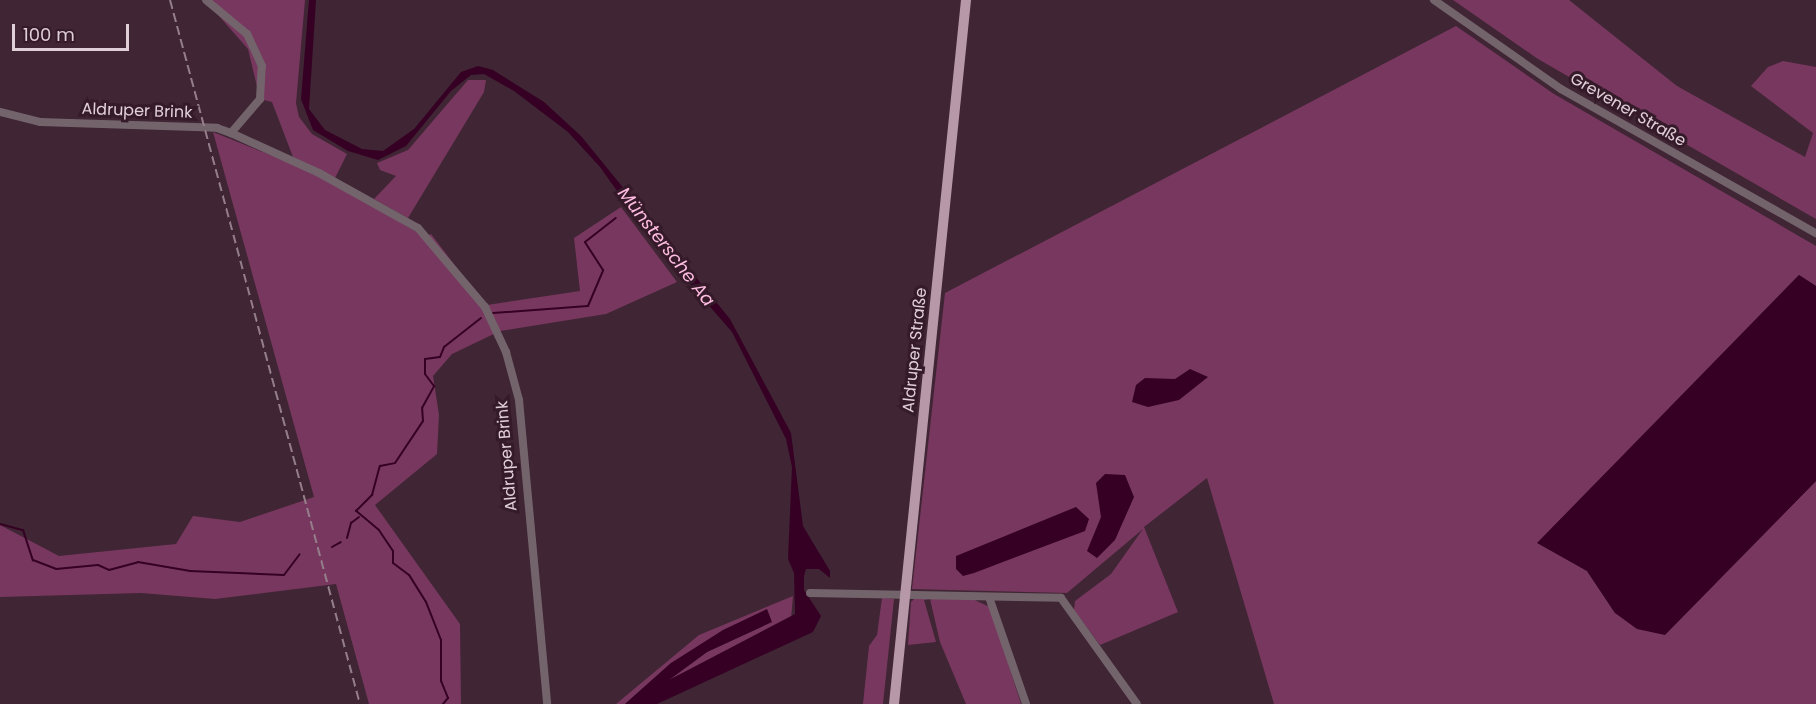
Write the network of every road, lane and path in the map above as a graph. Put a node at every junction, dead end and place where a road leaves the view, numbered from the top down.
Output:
1 (207, 0) edge
2 (966, 0) edge
3 (1434, 0) edge
4 (1, 115) edge
5 (231, 133) junction
6 (1816, 233) edge
7 (905, 592) junction
8 (810, 593) dead end
9 (989, 597) junction
10 (547, 704) edge
11 (894, 704) edge
12 (1026, 704) edge
13 (1137, 704) edge

1 - 5 street
2 - 7 main road, Aldruper Straße
3 - 6 street, Grevener Straße
4 - 5 street, Aldruper Brink
5 - 10 street, Aldruper Brink
7 - 8 street
7 - 9 street
7 - 11 main road, Aldruper Straße
9 - 12 street
9 - 13 street

